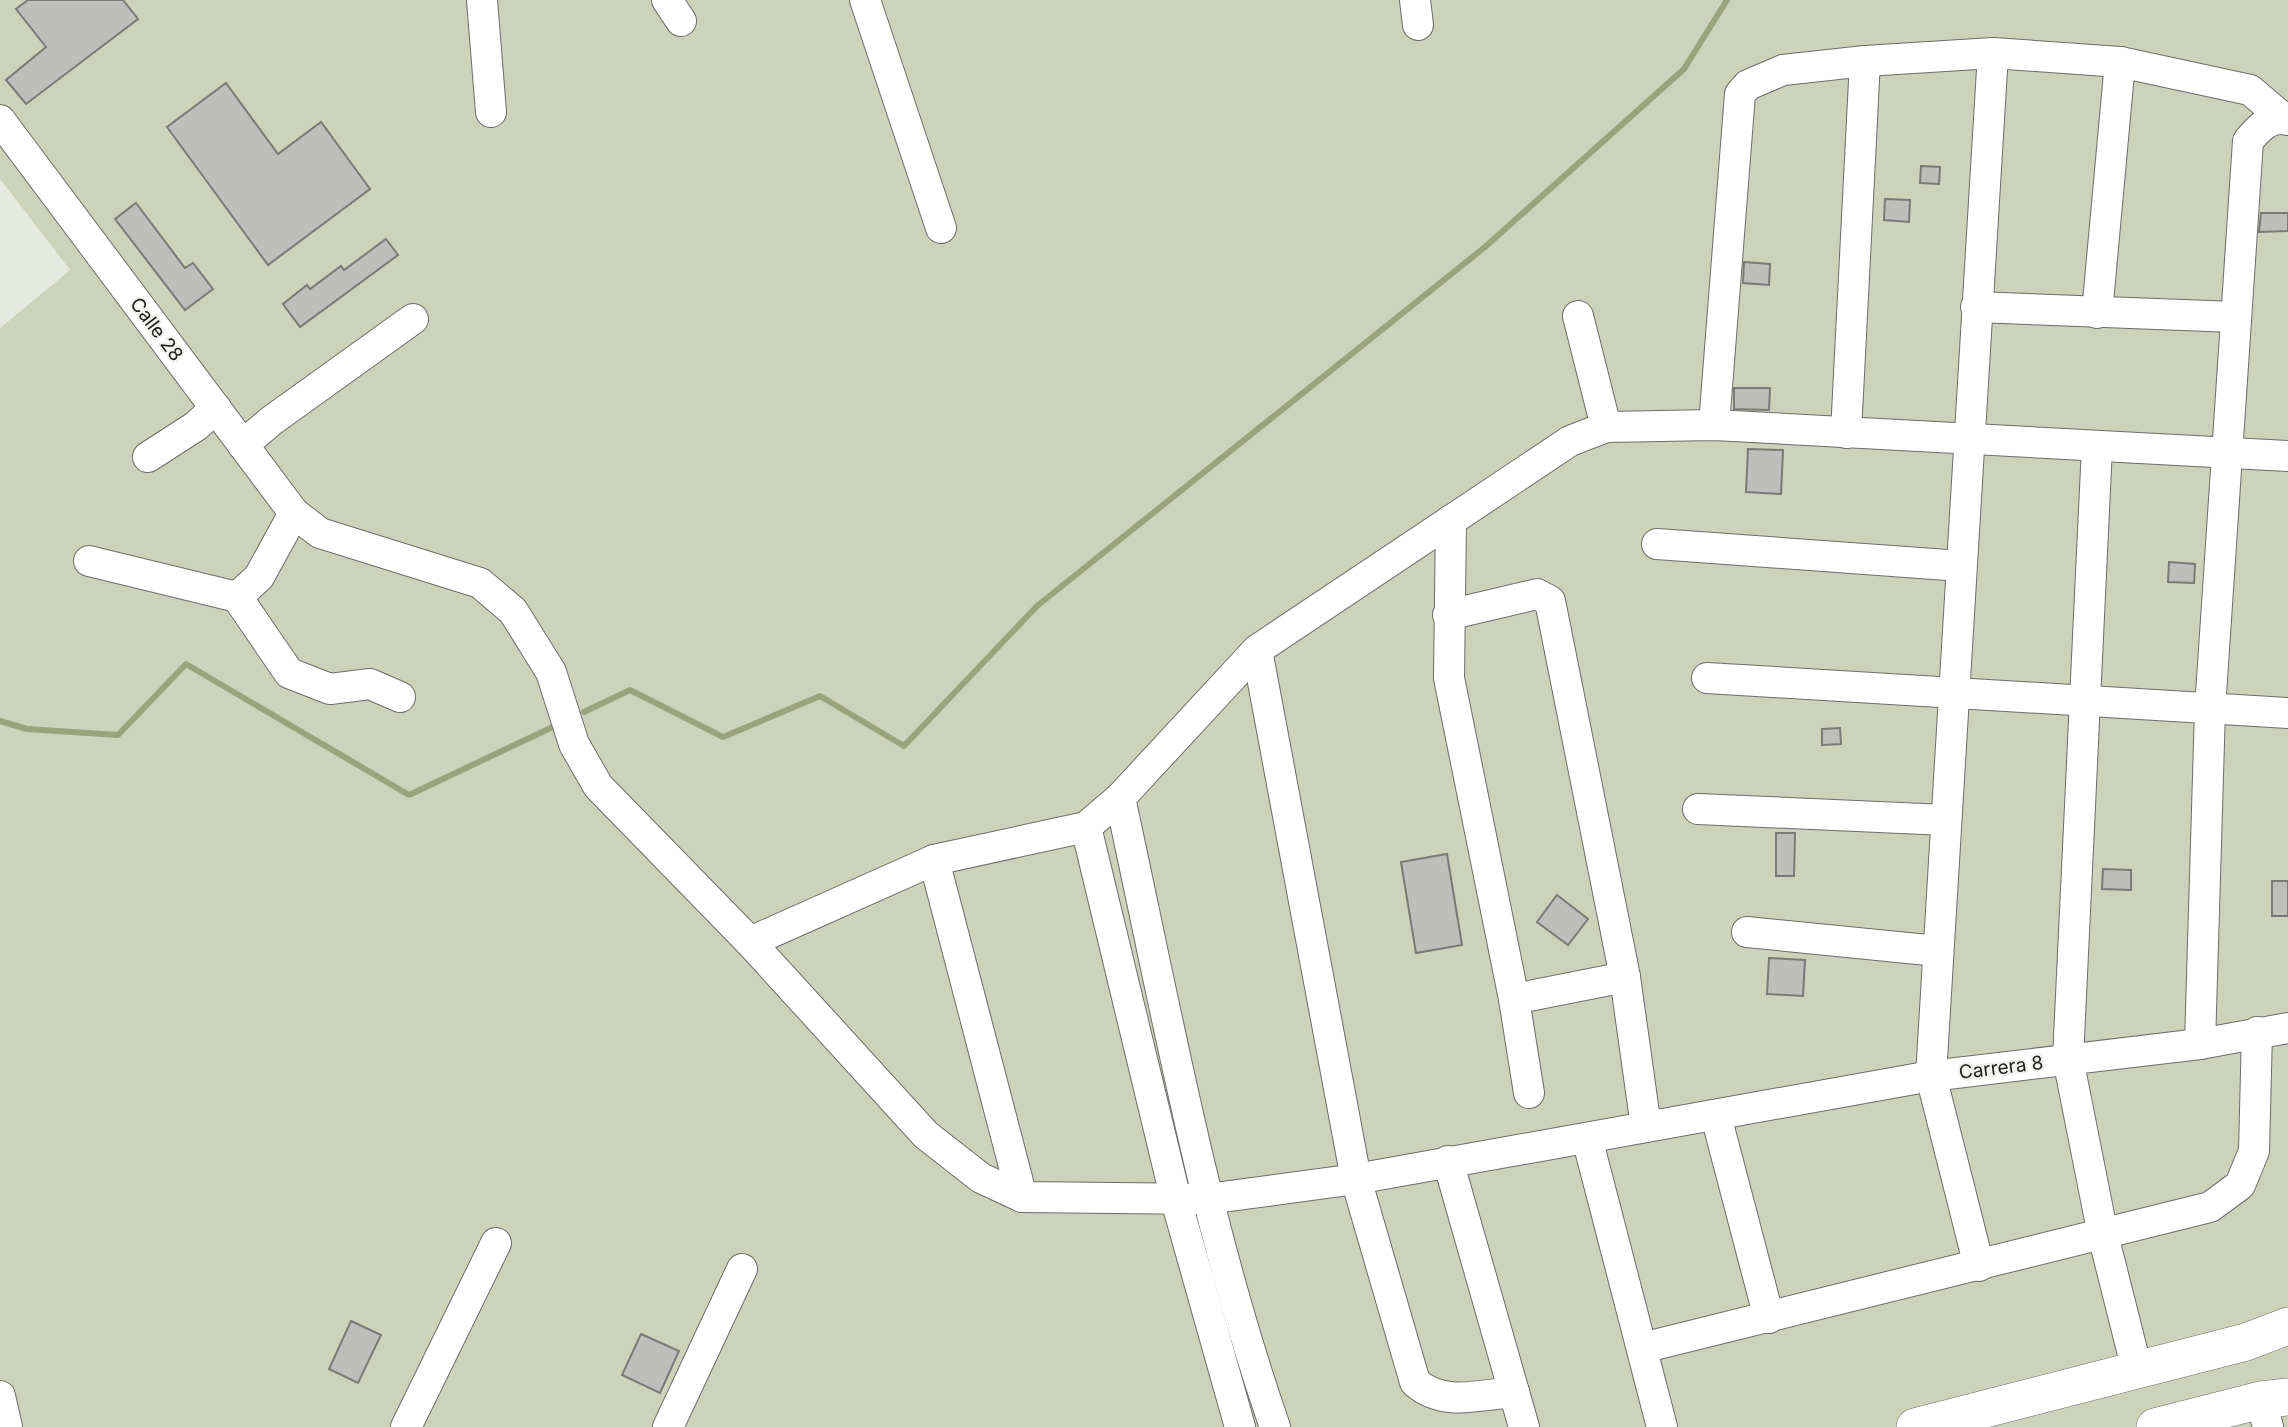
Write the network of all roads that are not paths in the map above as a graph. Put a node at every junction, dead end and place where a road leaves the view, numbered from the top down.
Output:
1 (482, 0) edge
2 (864, 0) edge
3 (1993, 53) junction
4 (1865, 61) junction
5 (2120, 62) junction
6 (491, 112) dead end
7 (2286, 119) edge
8 (5, 138) edge
9 (941, 228) dead end
10 (1976, 306) junction
11 (2097, 313) junction
12 (1577, 316) dead end
13 (2235, 317) junction
14 (413, 319) dead end
15 (216, 408) junction
16 (1714, 425) junction
17 (1606, 427) junction
18 (1846, 433) junction
19 (1969, 439) junction
20 (243, 445) junction
21 (2097, 447) junction
22 (2228, 454) junction
23 (2288, 456) edge
24 (148, 457) dead end
25 (294, 513) junction
26 (1451, 520) junction
27 (1657, 544) dead end
28 (89, 561) dead end
29 (1961, 566) junction
30 (236, 597) junction
31 (1448, 615) junction
32 (1257, 650) junction
33 (1707, 678) dead end
34 (1954, 692) junction
35 (400, 697) dead end
36 (2085, 700) junction
37 (2210, 709) junction
38 (2288, 713) edge
39 (1120, 798) junction
40 (1698, 809) dead end
41 (1946, 820) junction
42 (1086, 827) junction
43 (934, 860) junction
44 (1747, 932) dead end
45 (750, 942) junction
46 (1938, 951) junction
47 (1625, 977) junction
48 (1514, 999) junction
49 (2288, 1028) edge
50 (2257, 1032) junction
51 (2200, 1044) junction
52 (2068, 1059) junction
53 (1931, 1076) junction
54 (1529, 1093) dead end
55 (1716, 1116) junction
56 (1646, 1127) junction
57 (1587, 1138) junction
58 (1448, 1161) junction
59 (1356, 1179) junction
60 (1022, 1198) junction
61 (1207, 1199) junction
62 (1175, 1200) junction
63 (2103, 1235) junction
64 (496, 1243) dead end
65 (1979, 1266) junction
66 (742, 1269) dead end
67 (1769, 1318) junction
68 (2288, 1326) edge
69 (1642, 1348) junction
70 (2137, 1370) junction
71 (1514, 1392) junction
72 (0, 1396) edge
73 (2272, 1408) edge
74 (7, 1427) edge
75 (406, 1427) edge
76 (668, 1427) edge
77 (1240, 1427) edge
78 (1275, 1427) edge
79 (1524, 1427) edge
80 (1662, 1427) edge
81 (1915, 1427) edge
82 (2155, 1427) edge

1 - 6 street
2 - 9 street
3 - 4 street
3 - 5 street
3 - 10 street
4 - 16 street
4 - 18 street
5 - 7 street
5 - 11 street
7 - 13 street
8 - 15 street, Calle 28
10 - 11 street
10 - 19 street
11 - 13 street
12 - 17 street
13 - 22 street
14 - 20 street
15 - 20 street, Calle 28
15 - 24 street
16 - 17 street
16 - 18 street
17 - 26 street
18 - 19 street
19 - 21 street
19 - 29 street
20 - 25 street, Calle 28
21 - 22 street
21 - 36 street
22 - 23 street
22 - 37 street
25 - 30 street
25 - 45 street, Calle 28
26 - 31 street
26 - 32 street
27 - 29 street
28 - 30 street
29 - 34 street
30 - 35 street
31 - 47 street
31 - 48 street
32 - 39 street
32 - 59 street
33 - 34 street
34 - 36 street
34 - 41 street
36 - 37 street
36 - 52 street
37 - 38 street
37 - 51 street
39 - 42 street
39 - 61 street
40 - 41 street
41 - 46 street
42 - 43 street
42 - 62 street
43 - 45 street
43 - 60 street
44 - 46 street
45 - 60 street
46 - 53 street
47 - 48 street
47 - 56 street
48 - 54 street
49 - 50 street, Carrera 8
50 - 51 street, Carrera 8
50 - 63 street
51 - 52 street, Carrera 8
52 - 53 street, Carrera 8
52 - 63 street
53 - 55 street, Carrera 8
53 - 65 street
55 - 56 street, Carrera 8
55 - 67 street
56 - 57 street, Carrera 8
57 - 58 street, Carrera 8
57 - 69 street
58 - 59 street, Carrera 8
58 - 71 street
59 - 61 street, Carrera 8
59 - 71 street
60 - 62 street, Carrera 8
61 - 62 street, Carrera 8
61 - 78 street
62 - 77 street
63 - 65 street
63 - 70 street
64 - 75 street
65 - 67 street
66 - 76 street
67 - 69 street
68 - 70 main road
69 - 80 street
70 - 81 main road
71 - 79 street
72 - 74 street
73 - 82 main road

